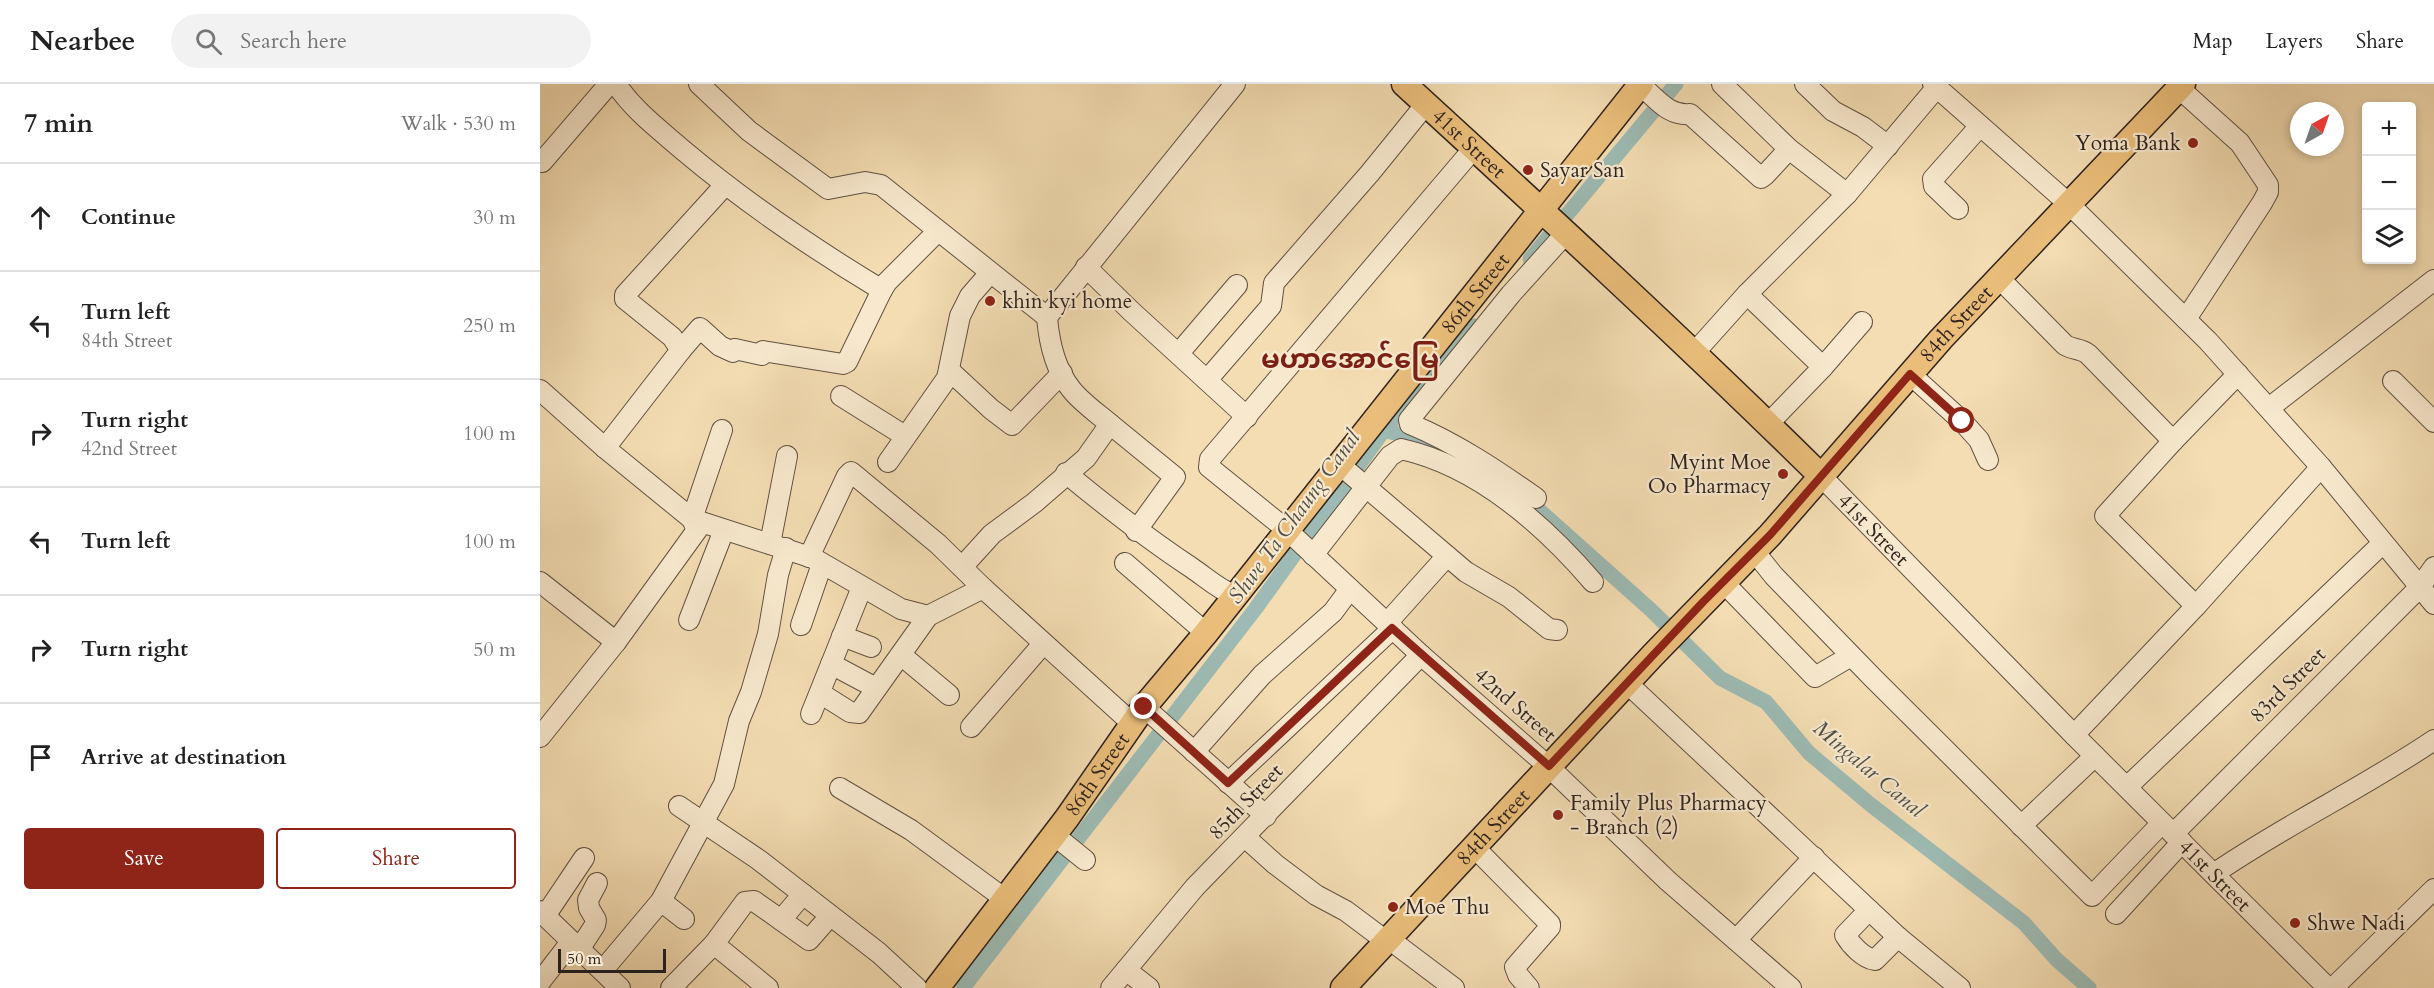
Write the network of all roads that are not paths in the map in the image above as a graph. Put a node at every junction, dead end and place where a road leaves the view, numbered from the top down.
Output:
1 (609, 84) edge
2 (616, 84) edge
3 (699, 84) edge
4 (1235, 84) edge
5 (1404, 84) edge
6 (1723, 84) edge
7 (1805, 84) edge
8 (1935, 86) edge
9 (2181, 86) edge
10 (1650, 93) edge
11 (1426, 104) junction
12 (1980, 126) junction
13 (1888, 146) junction
14 (1474, 147) junction
15 (1789, 149) junction
16 (541, 162) edge
17 (725, 184) junction
18 (1847, 194) junction
19 (2068, 204) junction
20 (1958, 209) dead end
21 (1544, 211) junction
22 (938, 231) junction
23 (1566, 231) junction
24 (1086, 267) junction
25 (990, 273) junction
26 (1999, 278) junction
27 (2434, 280) edge
28 (1237, 285) dead end
29 (882, 290) junction
30 (1747, 294) junction
31 (1047, 317) junction
32 (2186, 319) junction
33 (1862, 322) dead end
34 (681, 350) junction
35 (1695, 352) junction
36 (1179, 353) junction
37 (1823, 367) junction
38 (949, 370) junction
39 (1062, 373) junction
40 (1910, 374) junction
41 (2238, 374) junction
42 (1207, 380) junction
43 (2393, 381) dead end
44 (540, 390) edge
45 (841, 396) dead end
46 (2269, 408) junction
47 (1247, 417) junction
48 (2434, 422) edge
49 (1110, 424) junction
50 (1768, 424) junction
51 (722, 430) dead end
52 (905, 436) junction
53 (2173, 441) junction
54 (604, 448) junction
55 (787, 456) dead end
56 (1988, 460) dead end
57 (888, 462) dead end
58 (2321, 466) junction
59 (1343, 468) junction
60 (1066, 473) junction
61 (1821, 476) junction
62 (1365, 486) junction
63 (1536, 498) dead end
64 (692, 519) junction
65 (724, 531) junction
66 (1136, 531) junction
67 (1291, 534) junction
68 (2384, 543) junction
69 (778, 546) junction
70 (1754, 551) junction
71 (1312, 553) junction
72 (1447, 556) junction
73 (815, 560) junction
74 (1125, 563) dead end
75 (962, 567) junction
76 (2434, 567) edge
77 (540, 582) edge
78 (1593, 582) dead end
79 (1723, 582) junction
80 (862, 587) junction
81 (2420, 587) junction
82 (983, 588) junction
83 (1350, 589) junction
84 (1235, 596) junction
85 (2434, 603) edge
86 (2196, 606) junction
87 (928, 616) junction
88 (688, 620) dead end
89 (801, 626) dead end
90 (1390, 626) junction
91 (1557, 630) dead end
92 (1206, 633) junction
93 (842, 636) junction
94 (616, 642) junction
95 (1042, 644) junction
96 (871, 647) dead end
97 (901, 654) junction
98 (1421, 655) junction
99 (1851, 656) junction
100 (831, 664) junction
101 (1627, 683) junction
102 (876, 688) junction
103 (820, 693) junction
104 (949, 695) dead end
105 (547, 714) edge
106 (811, 714) dead end
107 (1150, 719) junction
108 (971, 727) dead end
109 (2074, 735) junction
110 (540, 737) edge
111 (2434, 740) edge
112 (1194, 752) junction
113 (2095, 756) junction
114 (1549, 766) junction
115 (1228, 783) junction
116 (2127, 787) junction
117 (840, 788) dead end
118 (679, 806) dead end
119 (1266, 816) junction
120 (703, 823) junction
121 (2021, 826) junction
122 (2173, 833) junction
123 (1245, 837) junction
124 (1474, 848) junction
125 (1814, 857) junction
126 (584, 858) dead end
127 (2214, 873) junction
128 (597, 883) dead end
129 (2434, 889) edge
130 (802, 894) junction
131 (1005, 899) junction
132 (662, 902) junction
133 (1869, 910) junction
134 (543, 914) edge
135 (2116, 914) dead end
136 (830, 916) junction
137 (684, 919) dead end
138 (781, 920) junction
139 (1898, 937) junction
140 (1387, 940) junction
141 (1736, 940) junction
142 (714, 944) junction
143 (576, 945) junction
144 (603, 970) junction
145 (1126, 970) junction
146 (540, 982) edge
147 (620, 988) edge
148 (671, 988) edge
149 (768, 988) edge
150 (917, 988) edge
151 (937, 988) edge
152 (1111, 988) edge
153 (1149, 988) edge
154 (1343, 988) edge
155 (1454, 988) edge
156 (1529, 988) edge
157 (1791, 988) edge
158 (1960, 988) edge
159 (2328, 988) edge
160 (2333, 988) edge

1 - 16 street
2 - 17 street
3 - 22 street
4 - 24 street
5 - 11 main road, 41st Street
6 - 15 street
7 - 13 street
8 - 12 street
8 - 13 street
9 - 19 main road, 84th Street
9 - 32 street
10 - 15 street
10 - 21 main road, 86th Street
11 - 14 main road, 41st Street
11 - 42 street
12 - 19 street
12 - 20 street
13 - 18 street
14 - 21 main road, 41st Street
14 - 47 street
15 - 18 street
17 - 29 street
17 - 34 street
18 - 30 street
19 - 26 main road, 84th Street
19 - 32 street
21 - 23 main road, 41st Street
21 - 59 main road, 86th Street
22 - 25 street
22 - 29 street
23 - 35 main road, 41st Street
23 - 63 street
24 - 31 street
24 - 36 street
25 - 31 street
25 - 38 street
26 - 40 main road, 84th Street
26 - 53 street
27 - 46 street
28 - 36 street
29 - 34 street
30 - 35 street
30 - 37 street
31 - 39 street
32 - 41 street
33 - 37 street
34 - 54 street
35 - 50 main road, 41st Street
36 - 42 street
37 - 50 street
38 - 39 street
38 - 52 street
39 - 49 street
40 - 56 street
40 - 61 main road, 84th Street
41 - 46 street
41 - 53 street
42 - 47 street
43 - 48 street
44 - 54 street
45 - 52 street
46 - 58 street
47 - 67 street, 42nd Street
49 - 60 street
49 - 66 street
50 - 61 main road, 41st Street
51 - 64 street
52 - 57 street
53 - 86 street
54 - 64 street
55 - 69 street
58 - 68 street
58 - 86 street
59 - 62 street
59 - 67 main road, 86th Street
60 - 66 street
60 - 75 street
61 - 70 main road, 84th Street
61 - 109 street, 41st Street
62 - 71 street
62 - 72 street
62 - 78 street
64 - 65 street
64 - 94 street
65 - 69 street
65 - 88 street
66 - 84 street
67 - 71 street, 42nd Street
67 - 84 main road, 86th Street
68 - 81 street
68 - 116 street
69 - 73 street
69 - 120 street
70 - 79 main road, 84th Street
70 - 99 street
71 - 83 street, 42nd Street
72 - 90 street
72 - 91 street
73 - 75 street
73 - 80 street
73 - 89 street
74 - 92 street
75 - 82 street
76 - 81 street, 83rd Street
77 - 94 street
79 - 99 street
79 - 101 main road, 84th Street
80 - 87 street
80 - 93 street
81 - 85 street
81 - 122 street, 83rd Street
82 - 87 street
82 - 95 street
83 - 90 street, 42nd Street
83 - 112 street
84 - 92 main road, 86th Street
86 - 109 street
87 - 97 street
90 - 98 street, 42nd Street
90 - 115 street
92 - 107 main road, 86th Street
93 - 96 street
93 - 100 street
94 - 105 street
95 - 107 street
95 - 108 street
97 - 102 street
97 - 104 street
98 - 114 street, 42nd Street
98 - 119 street, 85th Street
99 - 121 street
100 - 102 street
100 - 103 street
101 - 114 main road, 84th Street
101 - 125 street
102 - 103 street
103 - 106 street
105 - 110 street
107 - 112 street
107 - 131 main road, 86th Street
109 - 113 street, 41st Street
111 - 127 street
112 - 115 street
113 - 116 street, 41st Street
113 - 121 street
114 - 124 main road, 84th Street
114 - 141 street, 42nd Street
115 - 119 street
116 - 122 street, 41st Street
117 - 131 street
118 - 120 street
119 - 123 street, 85th Street
120 - 130 street
120 - 132 street
121 - 122 street
122 - 127 street, 41st Street
122 - 135 street
123 - 140 street
123 - 145 street, 85th Street
124 - 140 main road, 84th Street
124 - 156 street
125 - 133 street
125 - 141 street
126 - 134 street
127 - 159 street, 41st Street
128 - 143 street
129 - 160 street
130 - 136 street
130 - 138 street
131 - 151 main road, 86th Street
132 - 137 street
132 - 144 street
133 - 139 street
133 - 139 street
134 - 143 street
136 - 138 street
136 - 150 street
138 - 142 street
139 - 158 street
140 - 154 main road, 84th Street
140 - 155 street
141 - 157 street, 42nd Street
142 - 148 street
142 - 149 street
143 - 144 street
143 - 146 street
144 - 147 street
145 - 152 street, 85th Street
145 - 153 street

